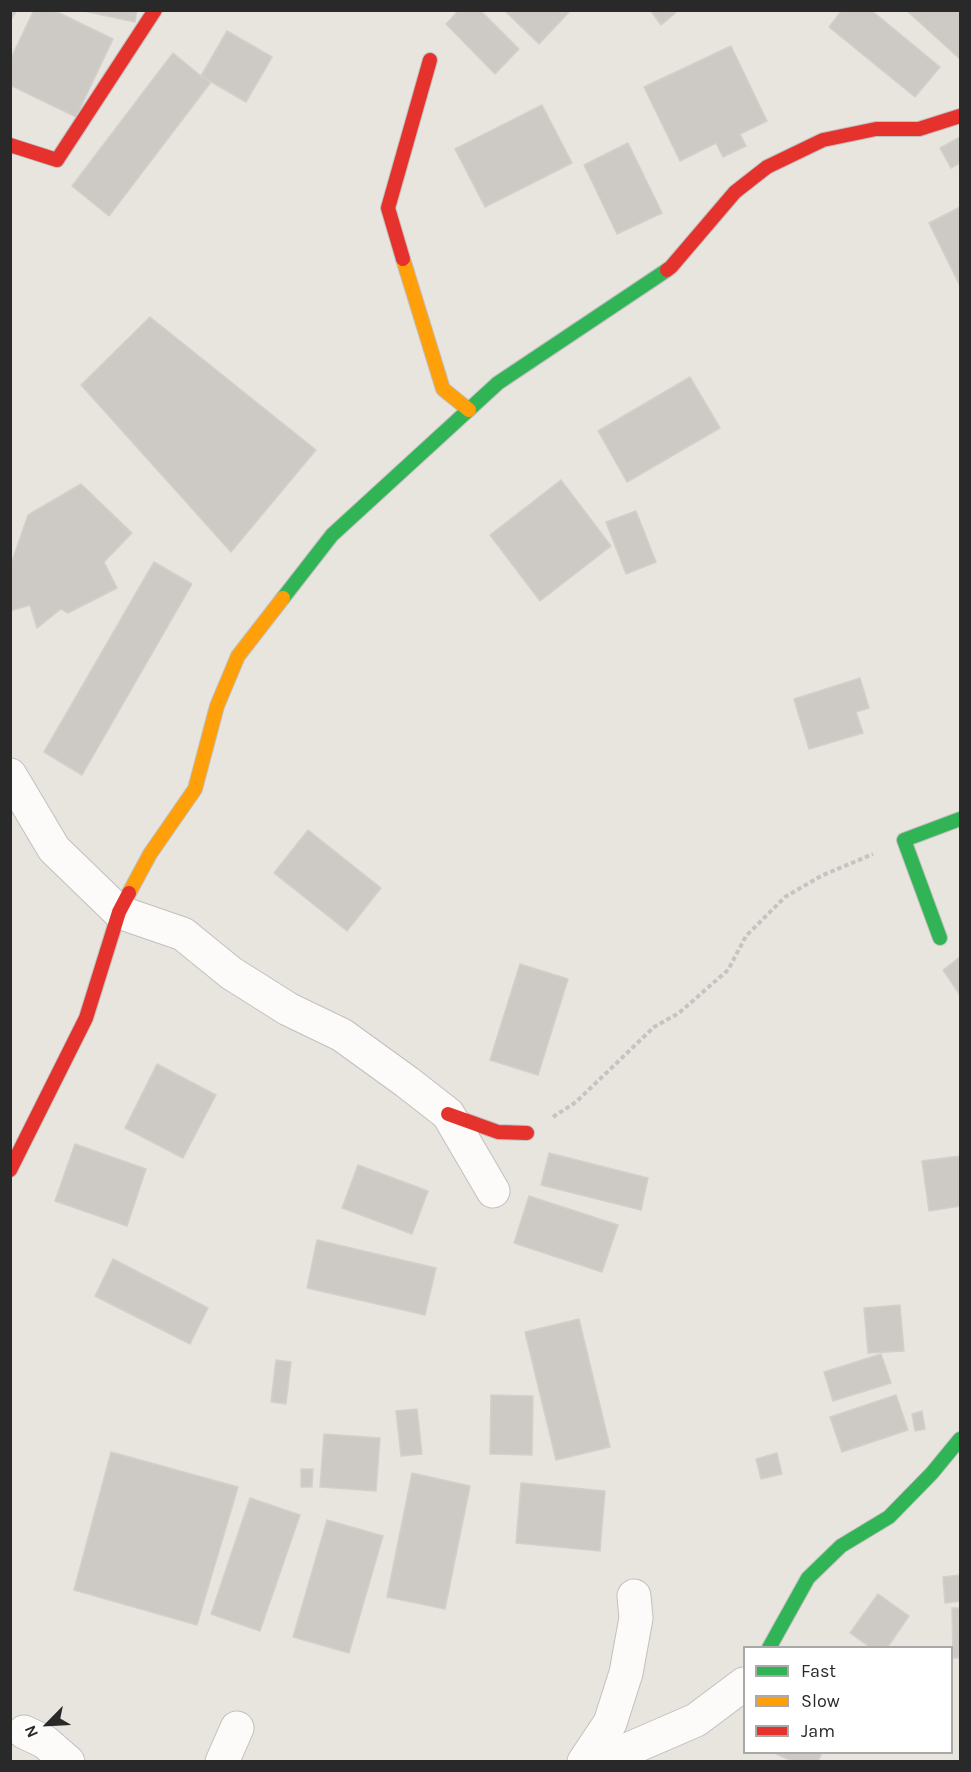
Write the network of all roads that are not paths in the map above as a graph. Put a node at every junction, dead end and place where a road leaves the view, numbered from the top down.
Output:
1 (155, 10) edge
2 (430, 60) dead end
3 (960, 116) edge
4 (10, 145) edge
5 (469, 410) junction
6 (10, 775) edge
7 (960, 819) edge
8 (119, 912) junction
9 (940, 938) dead end
10 (448, 1114) junction
11 (527, 1133) road end
12 (10, 1170) edge
13 (493, 1191) dead end
14 (960, 1439) edge
15 (634, 1596) dead end
16 (770, 1646) edge
17 (743, 1685) edge
18 (237, 1728) dead end
19 (24, 1732) dead end
20 (68, 1761) edge
21 (222, 1761) edge
22 (584, 1761) edge
23 (599, 1761) edge

1 - 4 street
2 - 5 street
3 - 5 street
5 - 8 street
6 - 8 street
7 - 9 street
8 - 10 street
8 - 12 street
10 - 11 street
10 - 13 street
14 - 16 street
15 - 22 street
17 - 23 street
18 - 21 street
19 - 20 street

